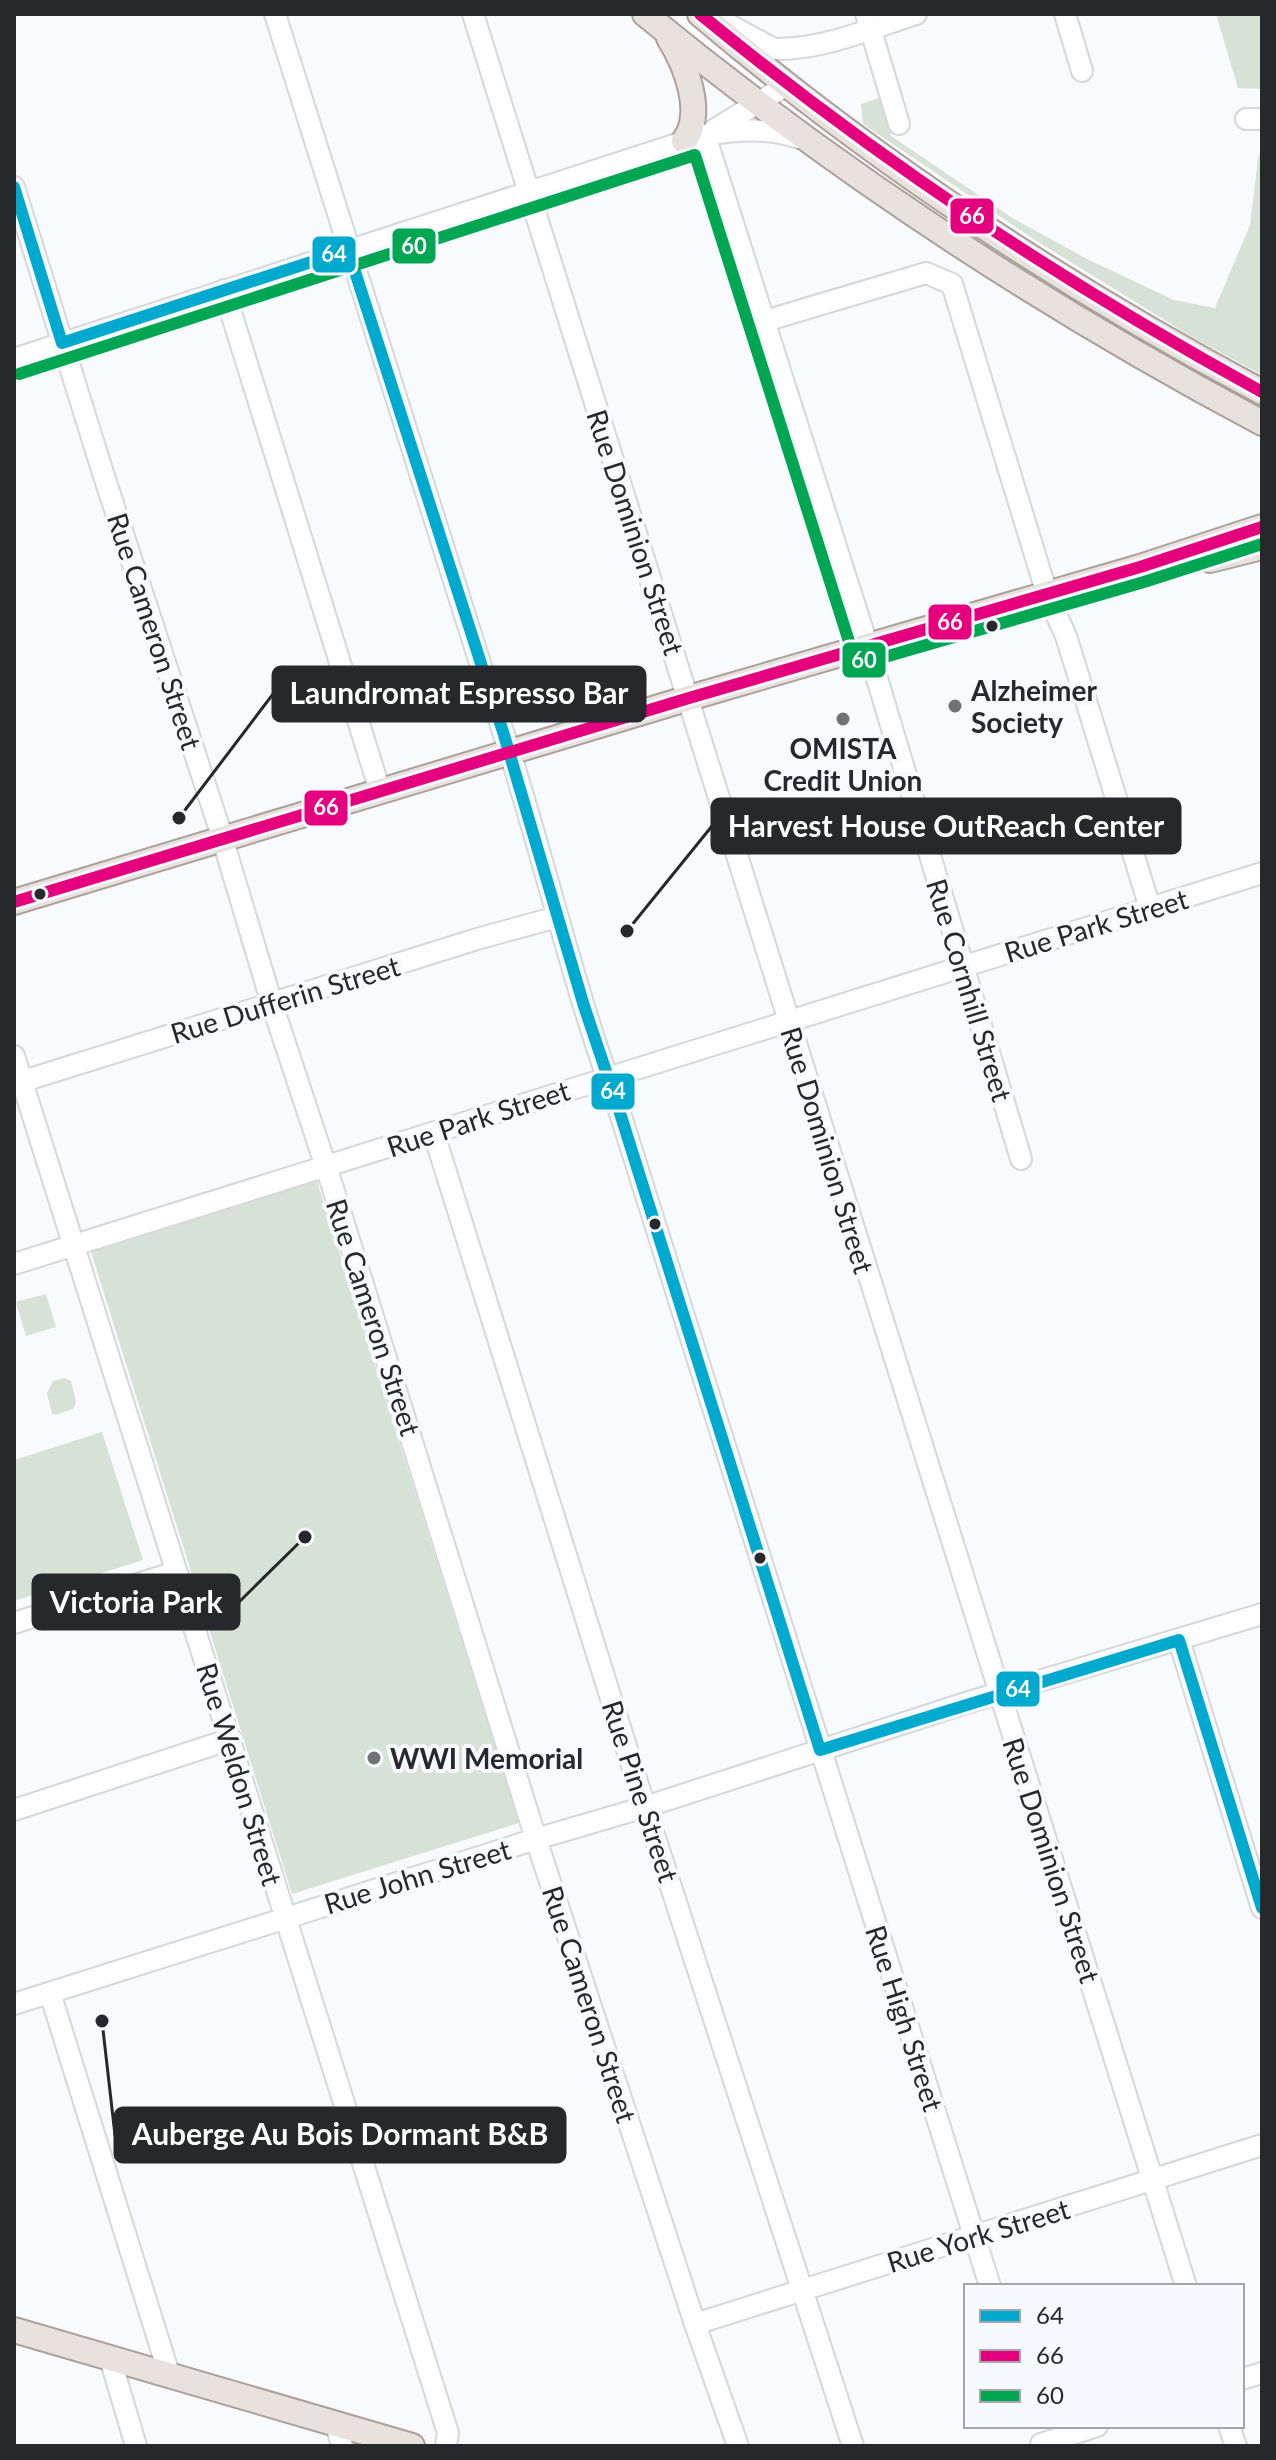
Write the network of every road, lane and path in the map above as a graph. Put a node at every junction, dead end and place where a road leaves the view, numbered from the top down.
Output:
1 (275, 14) edge
2 (473, 14) edge
3 (700, 14) edge
4 (709, 14) edge
5 (916, 14) edge
6 (1065, 14) edge
7 (654, 22) edge
8 (868, 22) edge
9 (1082, 71) dead end
10 (785, 86) junction
11 (759, 104) junction
12 (899, 124) dead end
13 (694, 138) junction
14 (814, 144) junction
15 (14, 187) edge
16 (527, 192) junction
17 (348, 250) junction
18 (224, 290) junction
19 (765, 321) junction
20 (62, 343) junction
21 (14, 359) edge
22 (1189, 384) junction
23 (1261, 391) edge
24 (1262, 423) edge
25 (1262, 438) edge
26 (1262, 512) edge
27 (1262, 527) edge
28 (1262, 547) edge
29 (1140, 567) junction
30 (1047, 594) junction
31 (867, 646) junction
32 (689, 698) junction
33 (511, 751) junction
34 (380, 791) junction
35 (223, 840) junction
36 (1262, 873) edge
37 (14, 902) edge
38 (1150, 908) junction
39 (557, 917) junction
40 (963, 966) junction
41 (272, 1004) junction
42 (787, 1021) junction
43 (14, 1056) edge
44 (606, 1077) junction
45 (18, 1082) edge
46 (434, 1134) junction
47 (1021, 1159) dead end
48 (326, 1166) junction
49 (74, 1245) junction
50 (14, 1264) edge
51 (176, 1572) junction
52 (1262, 1614) edge
53 (14, 1623) edge
54 (1179, 1640) junction
55 (999, 1695) junction
56 (231, 1739) junction
57 (820, 1750) junction
58 (645, 1807) junction
59 (14, 1810) edge
60 (536, 1839) junction
61 (1262, 1908) edge
62 (286, 1917) junction
63 (50, 1993) junction
64 (14, 2004) edge
65 (1262, 2145) edge
66 (1154, 2180) junction
67 (974, 2235) junction
68 (989, 2284) edge
69 (1185, 2284) edge
70 (803, 2291) junction
71 (695, 2324) junction
72 (14, 2330) edge
73 (110, 2358) junction
74 (169, 2374) junction
75 (1088, 2428) edge
76 (339, 2435) edge
77 (1040, 2439) edge
78 (136, 2446) edge
79 (412, 2446) edge
80 (446, 2446) edge
81 (738, 2446) edge
82 (853, 2446) edge

1 - 17 street, Rue High Street
2 - 16 street, Rue Dominion Street
3 - 10 main road
4 - 8 street
5 - 8 street
6 - 9 street
7 - 11 main road
7 - 13 main road
8 - 12 street
10 - 11 street
10 - 23 main road
11 - 13 street
11 - 14 main road
13 - 14 street
13 - 16 street
13 - 19 street, Rue Cornhill Street
14 - 22 main road
15 - 20 street, Rue Cameron Street
16 - 17 street
16 - 32 street, Rue Dominion Street
17 - 18 street
17 - 33 street, Rue High Street
18 - 20 street
18 - 34 street
19 - 30 street
19 - 31 street, Rue Cornhill Street
20 - 21 street
20 - 35 street, Rue Cameron Street
22 - 24 main road
22 - 25 main road
26 - 29 main road
27 - 29 main road
28 - 29 main road
29 - 30 main road
30 - 31 main road
30 - 38 street
31 - 32 main road
31 - 40 street, Rue Cornhill Street
32 - 33 main road
32 - 42 street, Rue Dominion Street
33 - 34 main road
33 - 39 street, Rue High Street
34 - 35 main road
35 - 37 main road
35 - 41 street, Rue Cameron Street
36 - 38 street, Rue Park Street
38 - 40 street, Rue Park Street
39 - 41 street, Rue Dufferin Street
39 - 44 street, Rue High Street
40 - 42 street, Rue Park Street
40 - 47 street, Rue Cornhill Street
41 - 45 street, Rue Dufferin Street
41 - 48 street, Rue Cameron Street
42 - 44 street, Rue Park Street
42 - 55 street, Rue Dominion Street
43 - 45 street, Rue Weldon Street
44 - 46 street, Rue Park Street
44 - 57 street, Rue High Street
45 - 49 street, Rue Weldon Street
46 - 48 street, Rue Park Street
46 - 58 street, Rue Pine Street
48 - 49 street, Rue Park Street
48 - 60 street, Rue Cameron Street
49 - 50 street, Rue Park Street
49 - 51 street, Rue Weldon Street
51 - 53 street
51 - 56 street, Rue Weldon Street
52 - 54 street, Rue John Street
54 - 55 street, Rue John Street
54 - 61 street
55 - 57 street, Rue John Street
55 - 66 street, Rue Dominion Street
56 - 59 street
56 - 62 street, Rue Weldon Street
57 - 58 street, Rue John Street
57 - 67 street, Rue High Street
58 - 60 street, Rue John Street
58 - 70 street, Rue Pine Street
60 - 62 street, Rue John Street
60 - 71 street, Rue Cameron Street
62 - 63 street, Rue John Street
62 - 80 street, Rue Weldon Street
63 - 64 street, Rue John Street
63 - 74 street
65 - 66 street, Rue York Street
66 - 67 street, Rue York Street
66 - 69 street, Rue Dominion Street
67 - 68 street, Rue High Street
67 - 70 street, Rue York Street
70 - 71 street, Rue York Street
70 - 82 street, Rue Pine Street
71 - 81 street, Rue Cameron Street
72 - 73 main road
73 - 74 main road
73 - 78 street
74 - 76 main road
75 - 77 street
76 - 79 main road

